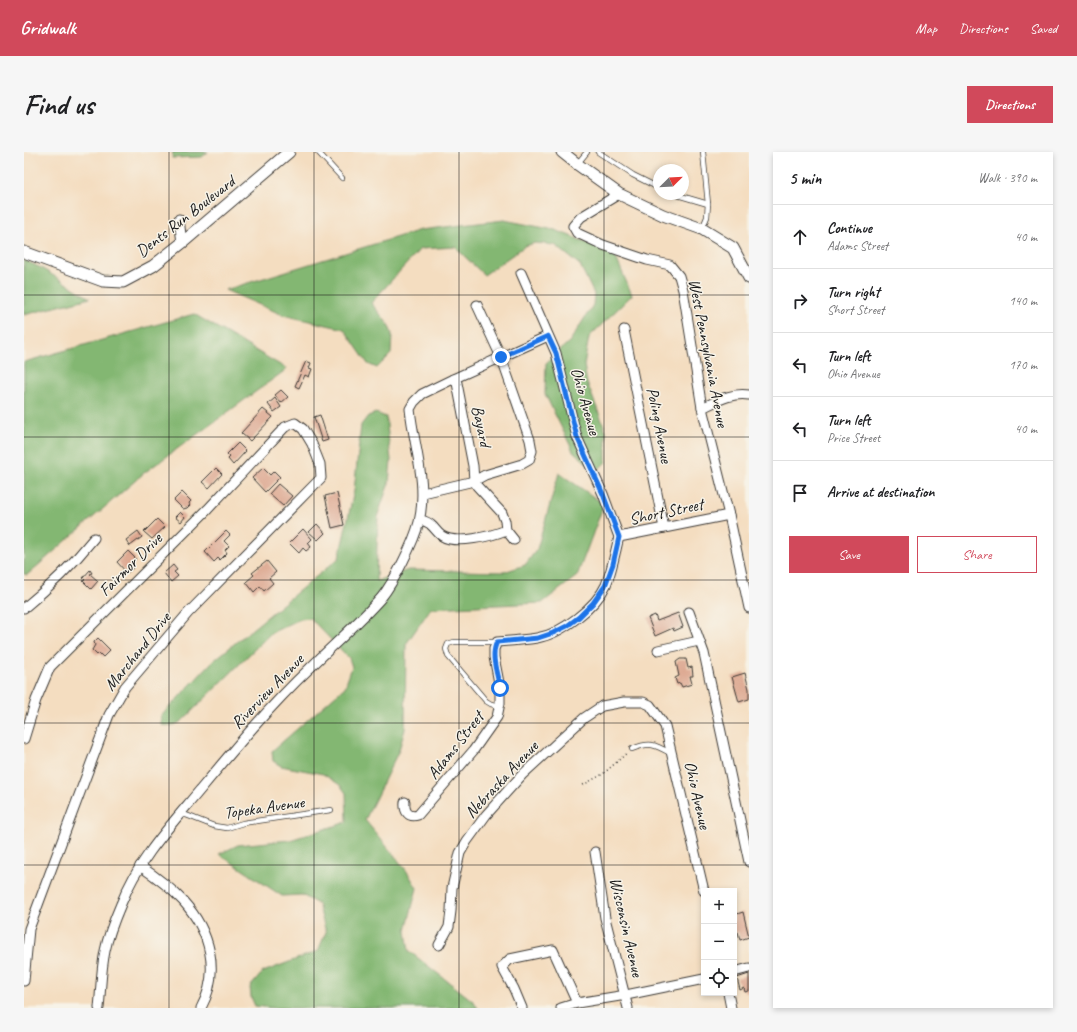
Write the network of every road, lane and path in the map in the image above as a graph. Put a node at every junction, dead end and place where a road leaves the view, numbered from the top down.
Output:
1 (289, 152) edge
2 (318, 152) edge
3 (562, 152) edge
4 (587, 152) edge
5 (598, 152) edge
6 (703, 152) edge
7 (577, 164) junction
8 (342, 178) dead end
9 (653, 185) edge
10 (619, 194) junction
11 (689, 198) edge
12 (708, 204) junction
13 (179, 219) dead end
14 (702, 229) junction
15 (182, 243) junction
16 (24, 252) edge
17 (521, 273) dead end
18 (749, 278) edge
19 (477, 305) dead end
20 (624, 330) dead end
21 (548, 336) junction
22 (501, 357) junction
23 (453, 379) junction
24 (749, 395) edge
25 (702, 408) junction
26 (285, 427) joint
27 (474, 481) junction
28 (423, 493) junction
29 (729, 515) junction
30 (420, 519) junction
31 (664, 528) junction
32 (506, 530) junction
33 (619, 537) junction
34 (94, 538) dead end
35 (514, 540) dead end
36 (745, 568) edge
37 (24, 608) edge
38 (749, 608) edge
39 (689, 612) dead end
40 (699, 641) junction
41 (497, 642) junction
42 (658, 650) dead end
43 (499, 706) junction
44 (654, 709) joint
45 (27, 720) edge
46 (24, 739) edge
47 (632, 748) joint
48 (672, 754) junction
49 (583, 785) dead end
50 (405, 802) dead end
51 (331, 810) dead end
52 (179, 816) junction
53 (595, 852) dead end
54 (749, 862) edge
55 (140, 866) junction
56 (703, 888) edge
57 (439, 945) dead end
58 (749, 968) edge
59 (737, 971) edge
60 (701, 980) edge
61 (24, 981) edge
62 (626, 995) junction
63 (729, 996) edge
64 (577, 1004) junction
65 (99, 1008) edge
66 (201, 1008) edge
67 (522, 1008) edge
68 (561, 1008) edge
69 (628, 1008) edge
70 (732, 1008) edge

1 - 15 street, Dents Run Boulevard
2 - 8 lane
3 - 7 street
4 - 7 lane
5 - 9 lane
6 - 12 lane
7 - 10 street
10 - 14 street
10 - 25 street, West Pennsylvania Avenue
11 - 12 lane
12 - 14 lane
13 - 15 street
14 - 18 street
15 - 16 street, Dents Run Boulevard
17 - 21 street, Ohio Avenue
19 - 22 street
20 - 31 street, Poling Avenue
21 - 22 street
21 - 33 street, Ohio Avenue
22 - 23 street
22 - 27 street
23 - 27 street, Bayard
23 - 28 street, Riverview Avenue
24 - 25 street
25 - 29 street, West Pennsylvania Avenue
26 - 45 street, Fairmor Drive
26 - 61 street, Marchand Drive
27 - 28 street
27 - 32 street
28 - 30 street, Riverview Avenue
29 - 31 street, Short Street
29 - 36 street, West Pennsylvania Avenue
30 - 32 street
30 - 52 street, Riverview Avenue
31 - 33 street, Short Street
32 - 35 street
33 - 41 street, Short Street
34 - 37 street
36 - 38 street, West Pennsylvania Avenue
39 - 40 street
40 - 42 street
40 - 54 street
41 - 43 street, Adams Street
41 - 43 lane
43 - 50 street, Adams Street
44 - 48 street, Ohio Avenue
44 - 57 street, Nebraska Avenue
45 - 46 street, Fairmor Drive
47 - 48 lane
47 - 49 path
48 - 56 street, Ohio Avenue
51 - 52 lane, Topeka Avenue
52 - 55 street, Riverview Avenue
53 - 62 street, Wisconsin Avenue
55 - 65 street, Riverview Avenue
55 - 66 street
58 - 59 street
60 - 62 street
62 - 64 street
62 - 69 street, Wisconsin Avenue
63 - 70 street
64 - 67 street
64 - 68 street

